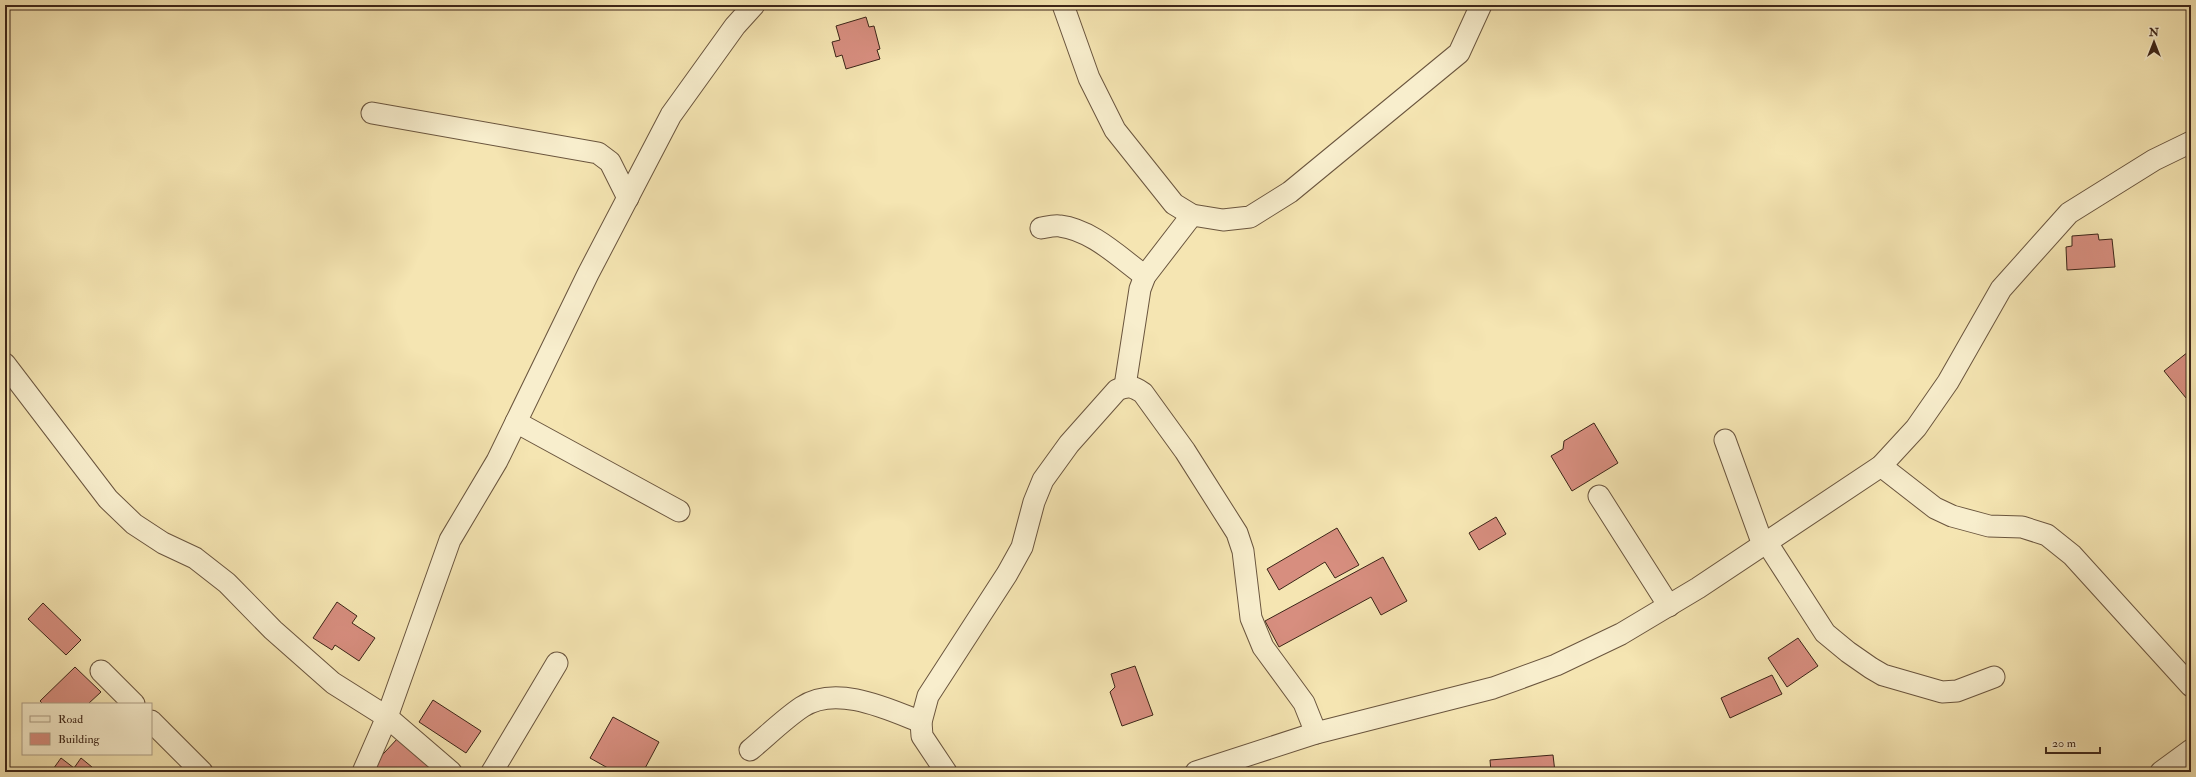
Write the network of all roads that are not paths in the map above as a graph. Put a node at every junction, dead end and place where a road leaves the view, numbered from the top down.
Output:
1 (754, 5) edge
2 (1063, 5) edge
3 (1481, 5) edge
4 (372, 113) dead end
5 (2191, 142) edge
6 (628, 198) junction
7 (1192, 215) junction
8 (1041, 228) dead end
9 (1145, 276) junction
10 (5, 364) edge
11 (1125, 386) junction
12 (516, 422) junction
13 (1725, 440) dead end
14 (1881, 466) junction
15 (1599, 496) dead end
16 (679, 511) dead end
17 (1765, 544) junction
18 (1669, 606) junction
19 (557, 663) dead end
20 (101, 671) dead end
21 (1994, 677) dead end
22 (2191, 686) edge
23 (133, 703) edge
24 (387, 717) junction
25 (152, 722) edge
26 (921, 722) junction
27 (1316, 733) junction
28 (750, 750) dead end
29 (2191, 750) edge
30 (202, 772) edge
31 (363, 772) edge
32 (451, 772) edge
33 (492, 772) edge
34 (946, 772) edge
35 (1196, 772) edge
36 (2161, 772) edge

1 - 6 street
2 - 7 street
3 - 7 street
4 - 6 street
5 - 14 street
6 - 12 street
7 - 9 street
8 - 9 street
9 - 11 street
10 - 24 street
11 - 26 street
11 - 27 street
12 - 16 street
12 - 24 street
13 - 17 street
14 - 17 street
14 - 22 street
15 - 18 street
17 - 18 street
17 - 21 street
18 - 27 street
19 - 33 street
20 - 23 street
24 - 31 street
24 - 32 street
25 - 30 street
26 - 28 street
26 - 34 street
27 - 35 street
29 - 36 street

